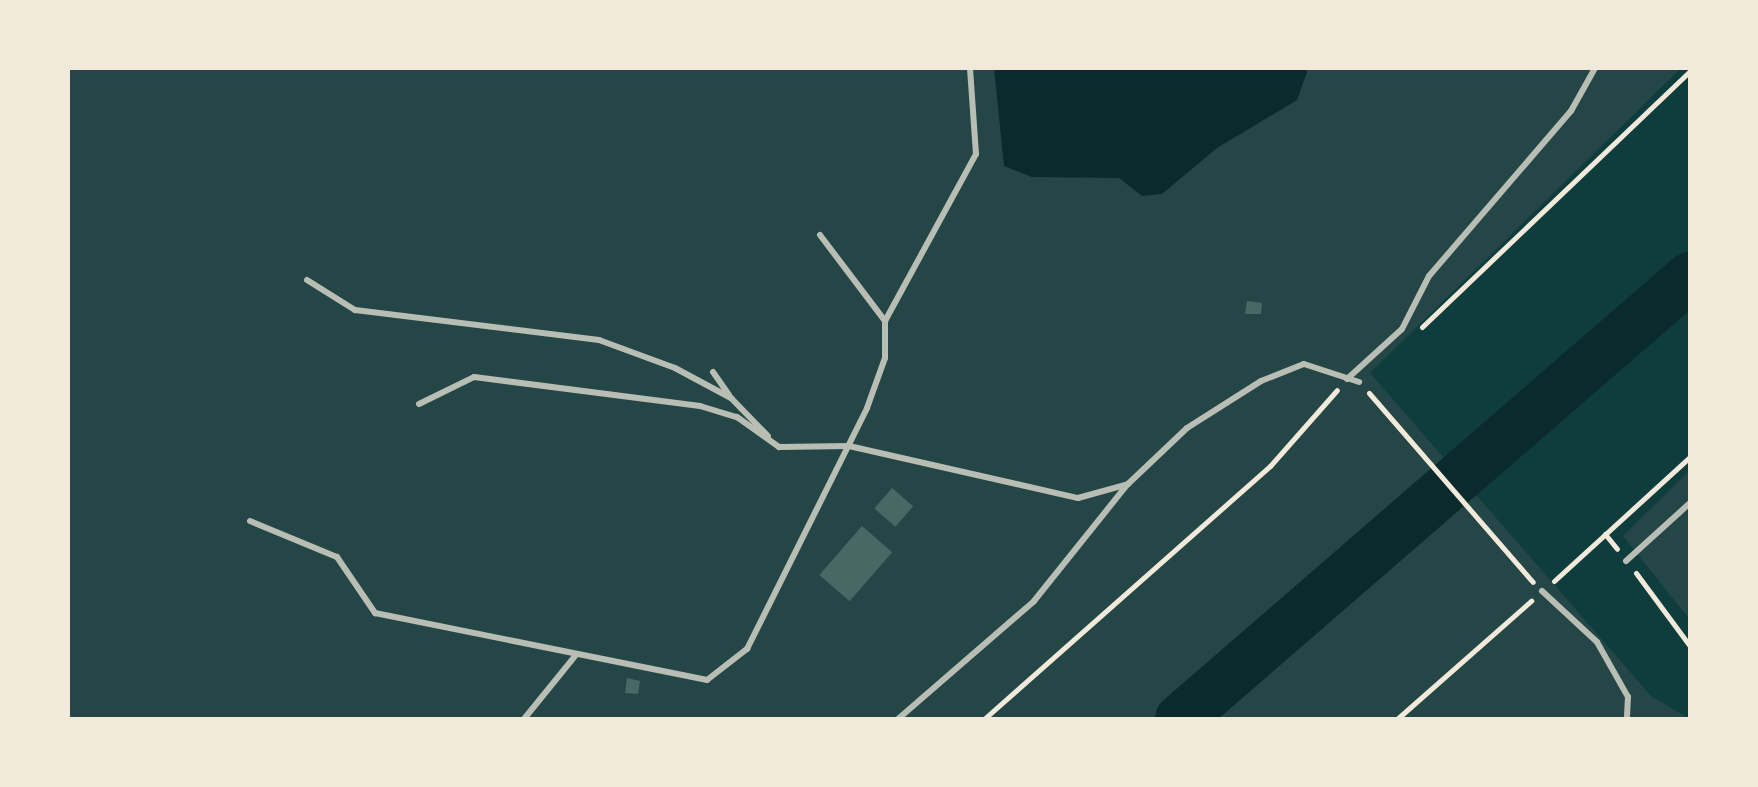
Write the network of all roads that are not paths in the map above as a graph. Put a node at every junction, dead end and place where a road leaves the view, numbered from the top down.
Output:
1 (970, 68) edge
2 (1595, 68) edge
3 (820, 235) dead end
4 (307, 280) dead end
5 (885, 321) junction
6 (713, 372) dead end
7 (1347, 379) junction
8 (1359, 382) road end
9 (731, 398) junction
10 (419, 404) dead end
11 (849, 446) junction
12 (779, 447) junction
13 (1128, 484) junction
14 (1690, 503) edge
15 (250, 521) dead end
16 (1626, 561) road end
17 (1542, 591) road end
18 (575, 656) junction
19 (524, 719) edge
20 (898, 719) edge
21 (1627, 719) edge

1 - 5 lane
2 - 7 lane
3 - 5 lane
4 - 9 lane
5 - 11 lane
6 - 9 lane
7 - 8 lane
7 - 13 lane
9 - 12 lane
10 - 12 lane
11 - 12 lane
11 - 13 lane
11 - 18 lane
13 - 20 lane
14 - 16 lane
15 - 18 lane
17 - 21 lane
18 - 19 lane

